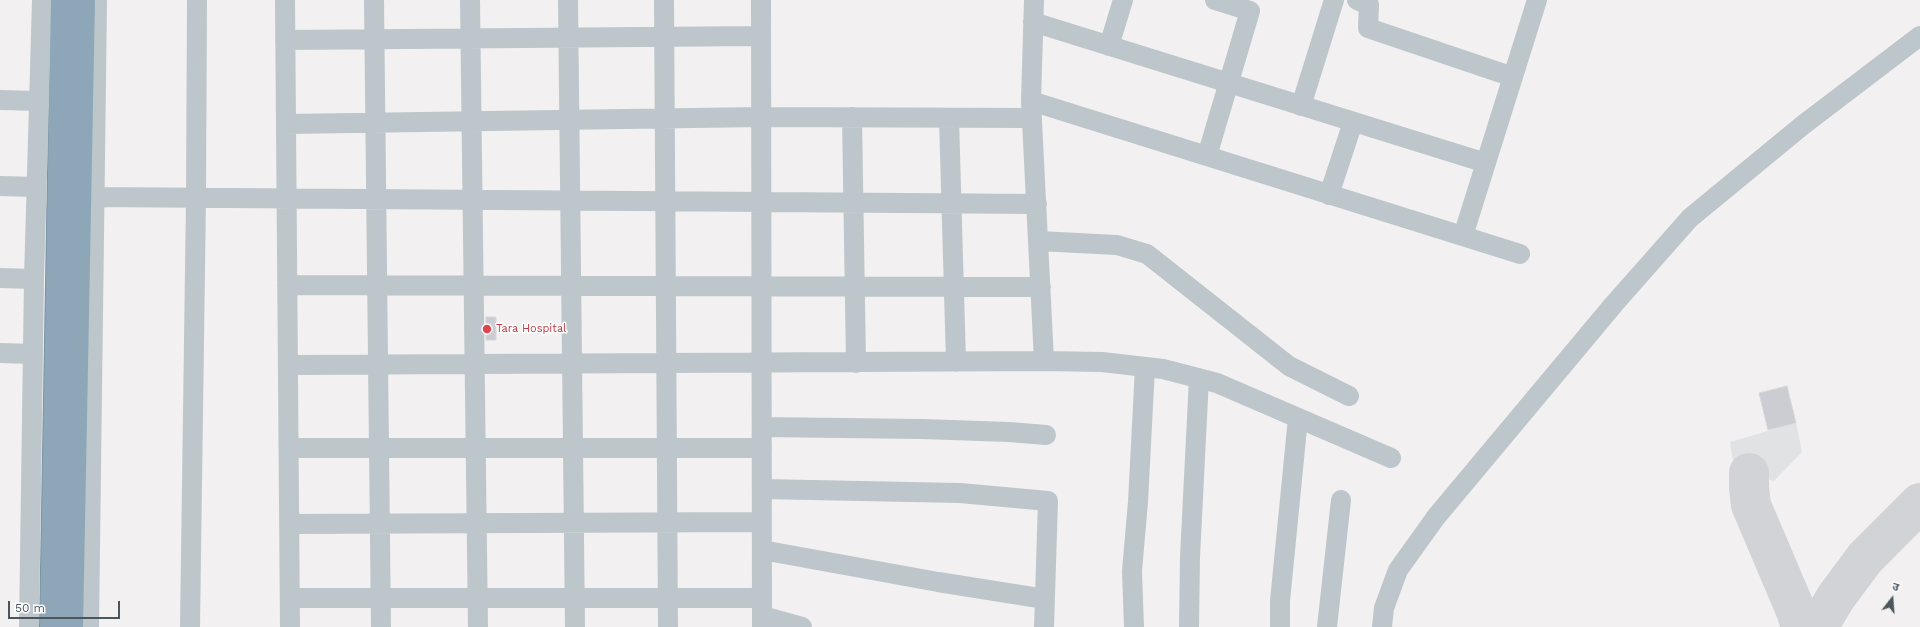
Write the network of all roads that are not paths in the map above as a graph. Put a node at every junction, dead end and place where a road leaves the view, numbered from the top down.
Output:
1 (42, 0) edge
2 (62, 0) edge
3 (84, 0) edge
4 (97, 0) edge
5 (197, 0) edge
6 (285, 0) edge
7 (374, 0) edge
8 (470, 0) edge
9 (568, 0) edge
10 (664, 0) edge
11 (761, 0) edge
12 (1034, 0) edge
13 (1123, 0) edge
14 (1218, 0) edge
15 (1334, 0) edge
16 (1357, 0) edge
17 (1537, 0) edge
18 (1033, 22) junction
19 (761, 36) junction
20 (1920, 36) edge
21 (665, 37) junction
22 (470, 38) junction
23 (569, 38) junction
24 (375, 39) junction
25 (285, 40) junction
26 (1109, 46) junction
27 (1513, 77) junction
28 (1229, 83) junction
29 (0, 100) edge
30 (39, 102) junction
31 (1301, 106) junction
32 (1031, 109) junction
33 (762, 117) junction
34 (852, 117) junction
35 (665, 118) junction
36 (949, 118) junction
37 (570, 120) junction
38 (471, 121) junction
39 (376, 122) junction
40 (1353, 122) junction
41 (286, 124) junction
42 (1207, 156) junction
43 (1486, 163) junction
44 (0, 186) edge
45 (36, 187) junction
46 (1329, 195) junction
47 (86, 196) junction
48 (196, 198) junction
49 (286, 199) junction
50 (377, 199) junction
51 (472, 200) junction
52 (571, 200) junction
53 (666, 201) junction
54 (762, 202) junction
55 (853, 202) junction
56 (952, 203) junction
57 (1037, 204) junction
58 (1463, 236) junction
59 (1038, 241) junction
60 (1520, 254) dead end
61 (0, 278) edge
62 (34, 279) junction
63 (287, 285) junction
64 (378, 285) junction
65 (474, 285) junction
66 (572, 286) junction
67 (666, 286) junction
68 (762, 286) junction
69 (854, 286) junction
70 (954, 286) junction
71 (1041, 287) junction
72 (0, 353) edge
73 (32, 354) junction
74 (1044, 361) junction
75 (956, 362) junction
76 (856, 363) junction
77 (573, 364) junction
78 (667, 364) junction
79 (762, 364) junction
80 (378, 365) junction
81 (474, 365) junction
82 (288, 366) junction
83 (1145, 367) junction
84 (1199, 378) junction
85 (1349, 396) dead end
86 (1298, 418) junction
87 (762, 427) junction
88 (1046, 435) dead end
89 (288, 448) junction
90 (379, 448) junction
91 (476, 448) junction
92 (574, 448) junction
93 (667, 448) junction
94 (762, 448) junction
95 (1391, 458) dead end
96 (762, 489) junction
97 (1340, 500) dead end
98 (762, 522) junction
99 (574, 523) junction
100 (668, 523) junction
101 (289, 524) junction
102 (380, 524) junction
103 (477, 524) junction
104 (762, 550) junction
105 (290, 598) junction
106 (381, 598) junction
107 (478, 598) junction
108 (575, 598) junction
109 (668, 598) junction
110 (1045, 598) junction
111 (762, 613) edge
112 (29, 627) edge
113 (50, 627) edge
114 (72, 627) edge
115 (89, 627) edge
116 (190, 627) edge
117 (290, 627) edge
118 (381, 627) edge
119 (478, 627) edge
120 (575, 627) edge
121 (668, 627) edge
122 (802, 627) edge
123 (1044, 627) edge
124 (1134, 627) edge
125 (1189, 627) edge
126 (1280, 627) edge
127 (1327, 627) edge
128 (1382, 627) edge

1 - 30 street
2 - 113 highway
3 - 47 highway
4 - 47 street
5 - 48 street
6 - 25 street
7 - 24 street
8 - 22 street
9 - 23 street
10 - 21 street
11 - 19 street
12 - 18 street
13 - 26 street
14 - 28 street
15 - 31 street
16 - 27 street
17 - 27 street
18 - 26 street
18 - 32 street
19 - 21 street
19 - 33 street
20 - 128 street
21 - 23 street
21 - 35 street
22 - 23 street
22 - 24 street
22 - 38 street
23 - 37 street
24 - 25 street
24 - 39 street
25 - 41 street
26 - 28 street
27 - 43 street
28 - 31 street
28 - 42 street
29 - 30 street
30 - 45 street
31 - 40 street
32 - 36 street
32 - 42 street
32 - 57 street
33 - 34 street
33 - 35 street
33 - 54 street
34 - 36 street
34 - 55 street
35 - 37 street
35 - 53 street
36 - 56 street
37 - 38 street
37 - 52 street
38 - 39 street
38 - 51 street
39 - 41 street
39 - 50 street
40 - 43 street
40 - 46 street
41 - 49 street
42 - 46 street
43 - 58 street
44 - 45 street
45 - 62 street
46 - 58 street
47 - 48 street
47 - 114 highway
47 - 115 street
48 - 49 street
48 - 116 street
49 - 50 street
49 - 63 street
50 - 51 street
50 - 64 street
51 - 52 street
51 - 65 street
52 - 53 street
52 - 66 street
53 - 54 street
53 - 67 street
54 - 55 street
54 - 68 street
55 - 56 street
55 - 69 street
56 - 57 street
56 - 70 street
57 - 59 street
58 - 60 street
59 - 71 street
59 - 85 street
61 - 62 street
62 - 73 street
63 - 64 street
63 - 82 street
64 - 65 street
64 - 80 street
65 - 66 street
65 - 81 street
66 - 67 street
66 - 77 street
67 - 68 street
67 - 78 street
68 - 69 street
68 - 79 street
69 - 70 street
69 - 76 street
70 - 71 street
70 - 75 street
71 - 74 street
72 - 73 street
73 - 112 street
74 - 75 street
74 - 83 street
75 - 76 street
76 - 79 street
77 - 78 street
77 - 81 street
77 - 92 street
78 - 79 street
78 - 93 street
79 - 87 street
80 - 81 street
80 - 82 street
80 - 90 street
81 - 91 street
82 - 89 street
83 - 84 street
83 - 124 street
84 - 86 street
84 - 125 street
86 - 95 street
86 - 126 street
87 - 88 street
87 - 94 street
89 - 90 street
89 - 101 street
90 - 91 street
90 - 102 street
91 - 92 street
91 - 103 street
92 - 93 street
92 - 99 street
93 - 94 street
93 - 100 street
94 - 96 street
96 - 98 street
96 - 110 street
97 - 127 street
98 - 100 street
98 - 104 street
99 - 100 street
99 - 103 street
99 - 108 street
100 - 109 street
101 - 102 street
101 - 105 street
102 - 103 street
102 - 106 street
103 - 107 street
104 - 110 street
104 - 111 street
105 - 106 street
105 - 117 street
106 - 107 street
106 - 118 street
107 - 108 street
107 - 119 street
108 - 109 street
108 - 120 street
109 - 111 street
109 - 121 street
110 - 123 street
111 - 122 street

